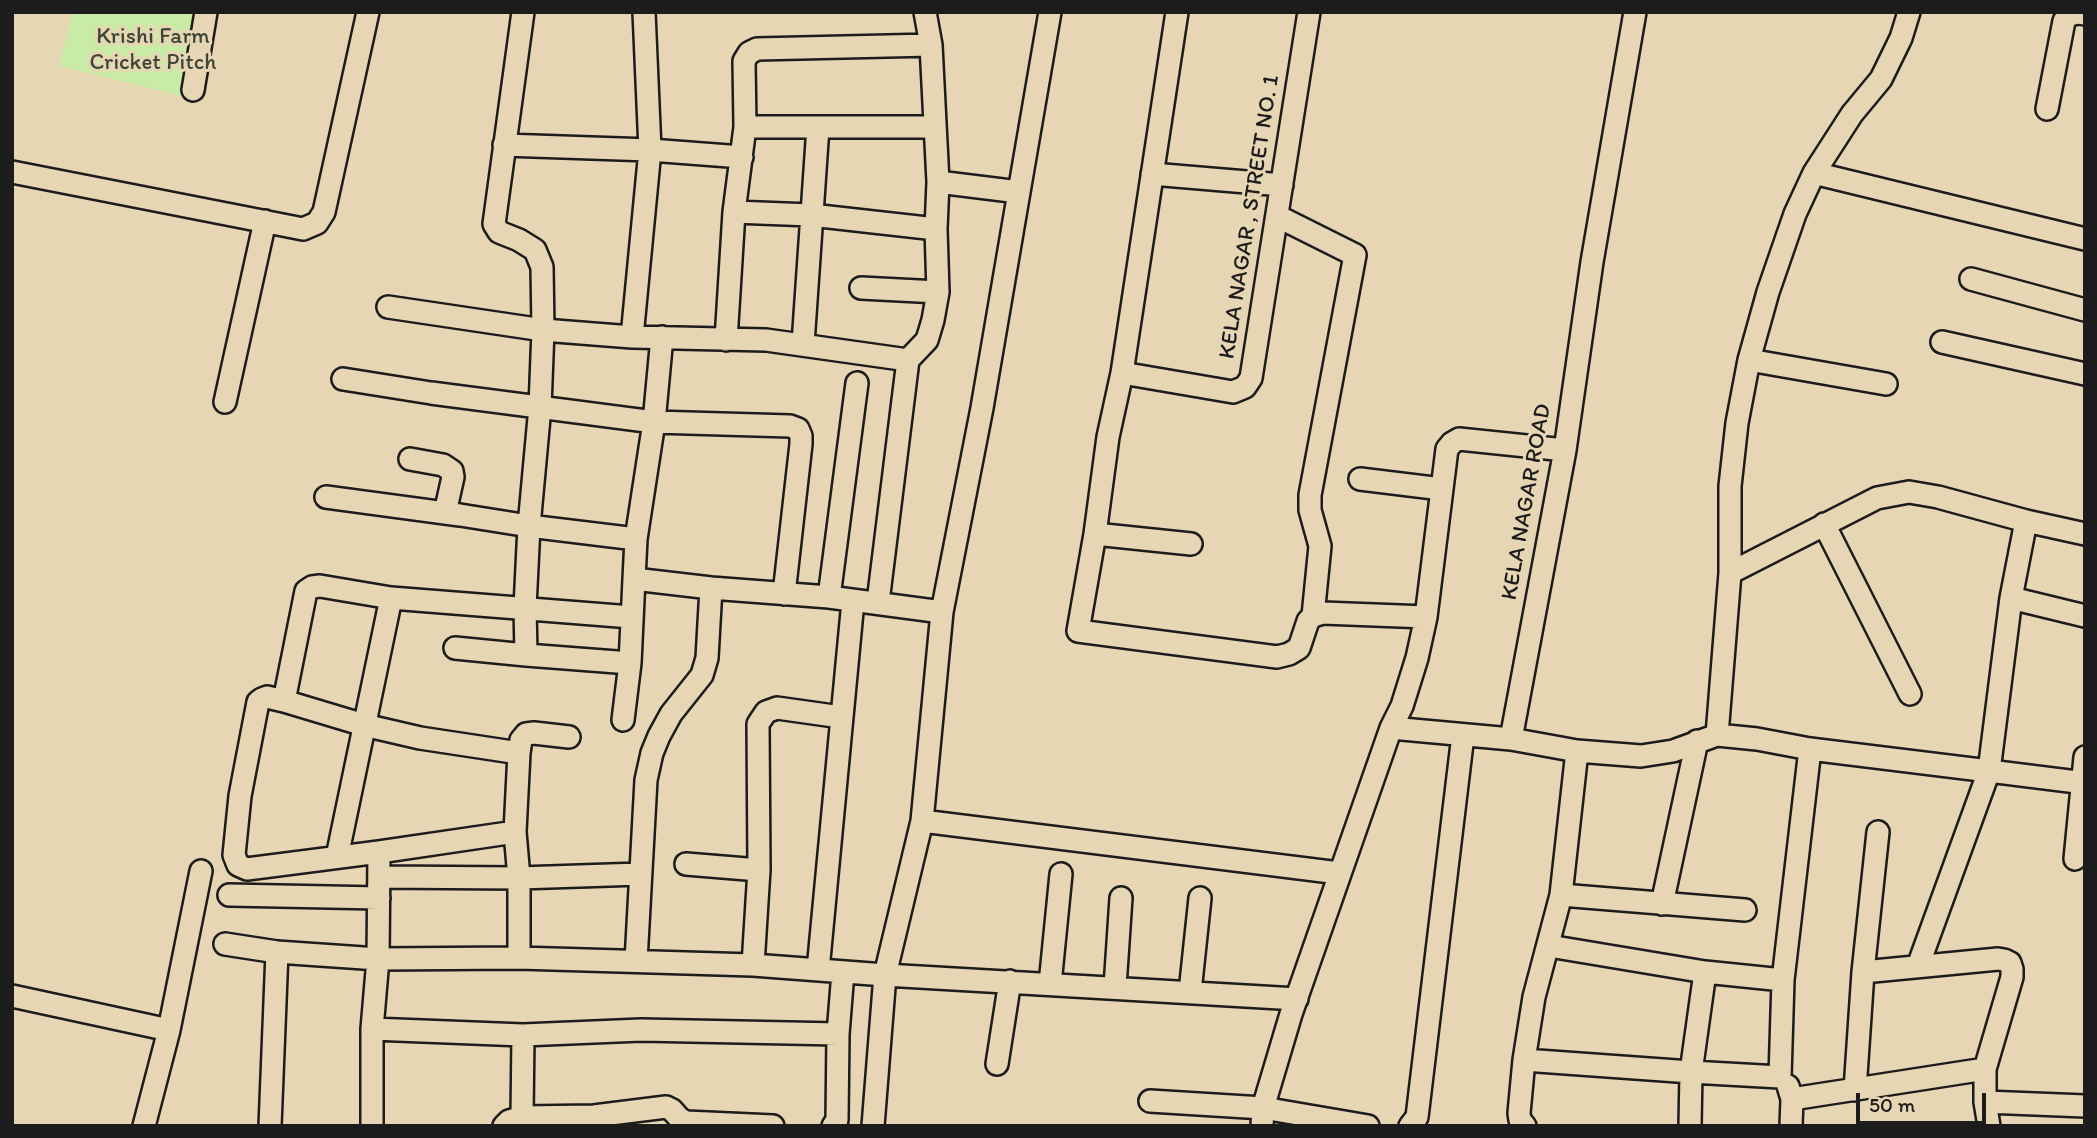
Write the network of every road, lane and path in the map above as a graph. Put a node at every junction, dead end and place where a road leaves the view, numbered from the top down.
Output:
1 (206, 12) edge
2 (368, 12) edge
3 (523, 12) edge
4 (644, 12) edge
5 (925, 12) edge
6 (1050, 12) edge
7 (1177, 12) edge
8 (1308, 12) edge
9 (1635, 12) edge
10 (1909, 12) edge
11 (2085, 14) edge
12 (931, 45) junction
13 (193, 90) dead end
14 (2047, 109) dead end
15 (745, 127) junction
16 (818, 127) junction
17 (934, 127) junction
18 (504, 145) junction
19 (650, 150) junction
20 (742, 158) junction
21 (12, 172) edge
22 (1814, 173) junction
23 (1152, 174) junction
24 (938, 182) junction
25 (1282, 184) junction
26 (1018, 192) junction
27 (734, 212) junction
28 (811, 215) junction
29 (1277, 216) junction
30 (265, 221) junction
31 (936, 229) junction
32 (2085, 239) edge
33 (1972, 279) dead end
34 (861, 288) dead end
35 (937, 292) junction
36 (388, 307) dead end
37 (2085, 310) edge
38 (544, 330) junction
39 (632, 337) junction
40 (662, 337) junction
41 (726, 340) junction
42 (1942, 342) dead end
43 (803, 344) junction
44 (908, 360) junction
45 (1749, 360) junction
46 (1122, 373) junction
47 (2085, 374) edge
48 (343, 379) dead end
49 (857, 383) dead end
50 (1886, 384) dead end
51 (225, 402) dead end
52 (540, 407) junction
53 (654, 422) junction
54 (1565, 450) junction
55 (410, 459) dead end
56 (1360, 479) dead end
57 (1442, 489) junction
58 (326, 498) dead end
59 (445, 513) junction
60 (2026, 522) junction
61 (1824, 524) junction
62 (528, 527) junction
63 (1095, 534) junction
64 (2085, 534) edge
65 (636, 539) junction
66 (1191, 544) dead end
67 (1730, 573) junction
68 (634, 579) junction
69 (710, 588) junction
70 (784, 594) junction
71 (829, 597) junction
72 (391, 598) junction
73 (2011, 598) junction
74 (853, 601) junction
75 (878, 602) junction
76 (525, 607) junction
77 (942, 612) junction
78 (1314, 616) junction
79 (2085, 616) edge
80 (631, 617) junction
81 (1426, 617) junction
82 (455, 648) dead end
83 (526, 655) junction
84 (630, 663) junction
85 (1910, 694) dead end
86 (284, 701) junction
87 (841, 717) junction
88 (623, 720) dead end
89 (364, 725) junction
90 (1391, 728) junction
91 (1463, 734) junction
92 (569, 737) dead end
93 (1707, 738) junction
94 (1510, 739) junction
95 (1810, 749) junction
96 (1577, 751) junction
97 (519, 753) junction
98 (2085, 757) edge
99 (1989, 771) junction
100 (2084, 783) edge
101 (922, 821) junction
102 (515, 832) junction
103 (1878, 832) dead end
104 (379, 852) junction
105 (337, 857) junction
106 (2075, 859) dead end
107 (686, 864) dead end
108 (759, 870) junction
109 (201, 872) dead end
110 (1339, 873) junction
111 (640, 874) junction
112 (1061, 874) dead end
113 (519, 878) junction
114 (379, 887) junction
115 (229, 895) dead end
116 (1561, 895) junction
117 (1121, 898) dead end
118 (1200, 898) dead end
119 (1662, 904) junction
120 (1745, 910) dead end
121 (225, 944) dead end
122 (1549, 946) junction
123 (277, 951) junction
124 (519, 958) junction
125 (378, 959) junction
126 (636, 961) junction
127 (752, 965) junction
128 (1918, 967) junction
129 (818, 970) junction
130 (843, 972) junction
131 (1705, 972) junction
132 (1863, 972) junction
133 (885, 975) junction
134 (1783, 980) junction
135 (1010, 981) junction
136 (1051, 984) junction
137 (1115, 988) junction
138 (1190, 992) junction
139 (12, 996) edge
140 (1297, 999) junction
141 (372, 1029) junction
142 (169, 1030) junction
143 (838, 1034) junction
144 (523, 1035) junction
145 (1524, 1060) junction
146 (997, 1065) dead end
147 (1985, 1069) junction
148 (1691, 1073) junction
149 (1780, 1077) junction
150 (1855, 1090) junction
151 (1792, 1099) junction
152 (1150, 1101) dead end
153 (1984, 1102) junction
154 (2085, 1106) edge
155 (1263, 1117) edge
156 (641, 1118) edge
157 (513, 1121) edge
158 (144, 1126) edge
159 (270, 1126) edge
160 (372, 1126) edge
161 (774, 1126) edge
162 (834, 1126) edge
163 (873, 1126) edge
164 (1368, 1126) edge
165 (1410, 1126) edge
166 (1525, 1126) edge
167 (1690, 1126) edge
168 (1790, 1126) edge
169 (1989, 1126) edge

1 - 13 street
2 - 30 street
3 - 18 street
4 - 19 street
5 - 12 street
6 - 26 street
7 - 23 street
8 - 25 street, KELA NAGAR , STREET NO. 1
9 - 54 street, KELA NAGAR ROAD
10 - 22 street
11 - 14 street
12 - 15 street
12 - 17 street
15 - 16 street
15 - 20 street
16 - 17 street
16 - 28 street
17 - 24 street
18 - 19 street
18 - 38 street
19 - 20 street
19 - 39 street
20 - 27 street
21 - 30 street
22 - 32 street
22 - 45 street
23 - 25 street
23 - 46 street
24 - 26 street
24 - 31 street
25 - 29 street, KELA NAGAR , STREET NO. 1
26 - 77 street
27 - 28 street
27 - 41 street
28 - 31 street
28 - 43 street
29 - 46 street, KELA NAGAR , STREET NO. 1
29 - 78 street
30 - 51 street
31 - 35 street
33 - 37 street
34 - 35 street
35 - 44 street
36 - 38 street
38 - 39 street
38 - 52 street
39 - 40 street
40 - 41 street
40 - 53 street
41 - 43 street
42 - 47 street
43 - 44 street
44 - 75 street
45 - 50 street
45 - 67 street
46 - 63 street
48 - 52 street
49 - 71 street
52 - 53 street
52 - 62 street
53 - 65 street
53 - 70 street
54 - 57 street
54 - 94 street, KELA NAGAR ROAD
55 - 59 street
56 - 57 street
57 - 81 street
58 - 59 street
59 - 62 street
60 - 61 street
60 - 64 street
60 - 73 street
61 - 67 street
61 - 85 street
62 - 65 street
62 - 76 street
63 - 66 street
63 - 78 street
65 - 68 street
67 - 93 street
68 - 69 street
68 - 80 street
69 - 70 street
69 - 111 street
70 - 71 street
71 - 74 street
72 - 76 street
72 - 86 street
72 - 89 street
73 - 79 street
73 - 99 street
74 - 75 street
74 - 87 street
75 - 77 street
76 - 80 street
76 - 83 street
77 - 101 street
78 - 81 street
80 - 84 street
81 - 90 street
82 - 83 street
83 - 84 street
84 - 88 street
86 - 89 street
86 - 105 street
87 - 108 street
87 - 129 street
89 - 97 street
89 - 105 street
90 - 91 street
90 - 110 street
91 - 94 street
91 - 165 street
92 - 97 street
93 - 95 street
93 - 96 street
93 - 119 street
94 - 96 street
95 - 99 street
95 - 134 street
96 - 116 street
97 - 102 street
98 - 100 street
99 - 100 street
99 - 128 street
100 - 106 street
101 - 110 street
101 - 133 street
102 - 104 street
102 - 113 street
103 - 132 street
104 - 105 street
104 - 114 street
107 - 108 street
108 - 127 street
109 - 142 street
110 - 140 street
111 - 113 street
111 - 126 street
112 - 136 street
113 - 114 street
113 - 124 street
114 - 115 street
114 - 125 street
116 - 119 street
116 - 122 street
117 - 137 street
118 - 138 street
119 - 120 street
121 - 123 street
122 - 131 street
122 - 145 street
123 - 125 street
123 - 159 street
124 - 125 street
124 - 126 street
125 - 141 street
126 - 127 street
127 - 129 street
128 - 132 street
128 - 147 street
129 - 130 street
130 - 133 street
130 - 143 street
131 - 134 street
131 - 148 street
132 - 150 street
133 - 135 street
133 - 163 street
134 - 149 street
135 - 136 street
135 - 146 street
136 - 137 street
137 - 138 street
138 - 140 street
139 - 142 street
140 - 155 street
141 - 144 street
141 - 160 street
142 - 158 street
143 - 144 street
143 - 162 street
144 - 157 street
145 - 148 street
145 - 166 street
147 - 150 street
147 - 153 street
148 - 149 street
148 - 167 street
149 - 151 street
150 - 151 street
151 - 168 street
152 - 155 street
153 - 154 street
153 - 169 street
155 - 164 street
156 - 157 street
156 - 161 street

